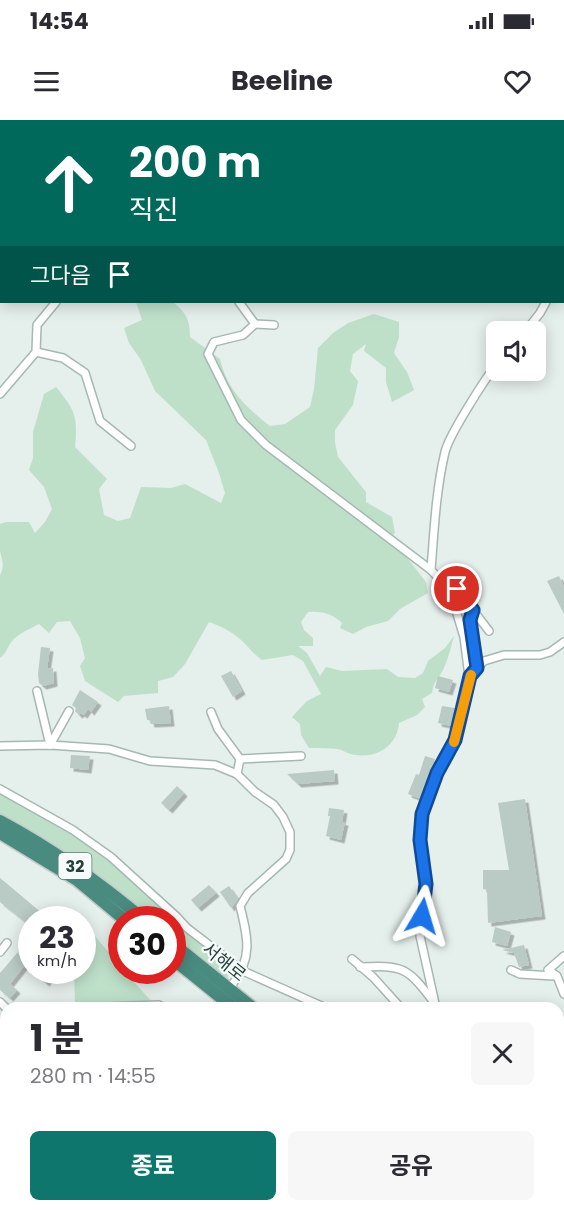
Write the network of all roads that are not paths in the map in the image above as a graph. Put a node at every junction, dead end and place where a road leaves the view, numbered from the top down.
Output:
1 (55, 303) edge
2 (240, 303) edge
3 (545, 303) edge
4 (534, 321) edge
5 (255, 324) junction
6 (274, 325) dead end
7 (36, 352) junction
8 (486, 381) edge
9 (0, 394) edge
10 (131, 446) dead end
11 (431, 570) junction
12 (457, 589) dead end
13 (473, 610) junction
14 (489, 631) dead end
15 (564, 642) edge
16 (477, 668) junction
17 (470, 676) junction
18 (37, 691) dead end
19 (69, 711) dead end
20 (211, 712) dead end
21 (50, 745) junction
22 (0, 746) edge
23 (301, 756) dead end
24 (240, 759) junction
25 (237, 774) junction
26 (0, 789) edge
27 (0, 821) edge
28 (0, 833) edge
29 (108, 906) edge
30 (126, 906) edge
31 (7, 943) dead end
32 (0, 952) edge
33 (186, 954) edge
34 (564, 956) edge
35 (352, 959) dead end
36 (360, 967) junction
37 (186, 969) edge
38 (511, 970) dead end
39 (243, 971) junction
40 (557, 976) junction
41 (232, 985) dead end
42 (564, 994) edge
43 (227, 1002) edge
44 (246, 1002) edge
45 (313, 1002) edge
46 (395, 1002) edge
47 (434, 1002) edge
48 (435, 1002) edge

1 - 7 street
2 - 5 street
3 - 4 street
5 - 6 street
5 - 11 street
7 - 9 street
7 - 10 street
8 - 11 street
11 - 17 street
12 - 13 street
13 - 14 street
13 - 16 street
15 - 16 street
16 - 17 street
17 - 48 street
18 - 21 street
19 - 21 street
20 - 24 street
21 - 22 street
21 - 25 street
23 - 24 street
24 - 25 street
25 - 39 street
26 - 39 street
27 - 30 highway, 32
28 - 29 highway, 32
31 - 32 street
33 - 44 highway, 서해로
34 - 40 street
35 - 36 street
36 - 46 street
36 - 47 street
37 - 43 highway, 서해로
38 - 40 street
39 - 41 street
39 - 45 street
40 - 42 street

